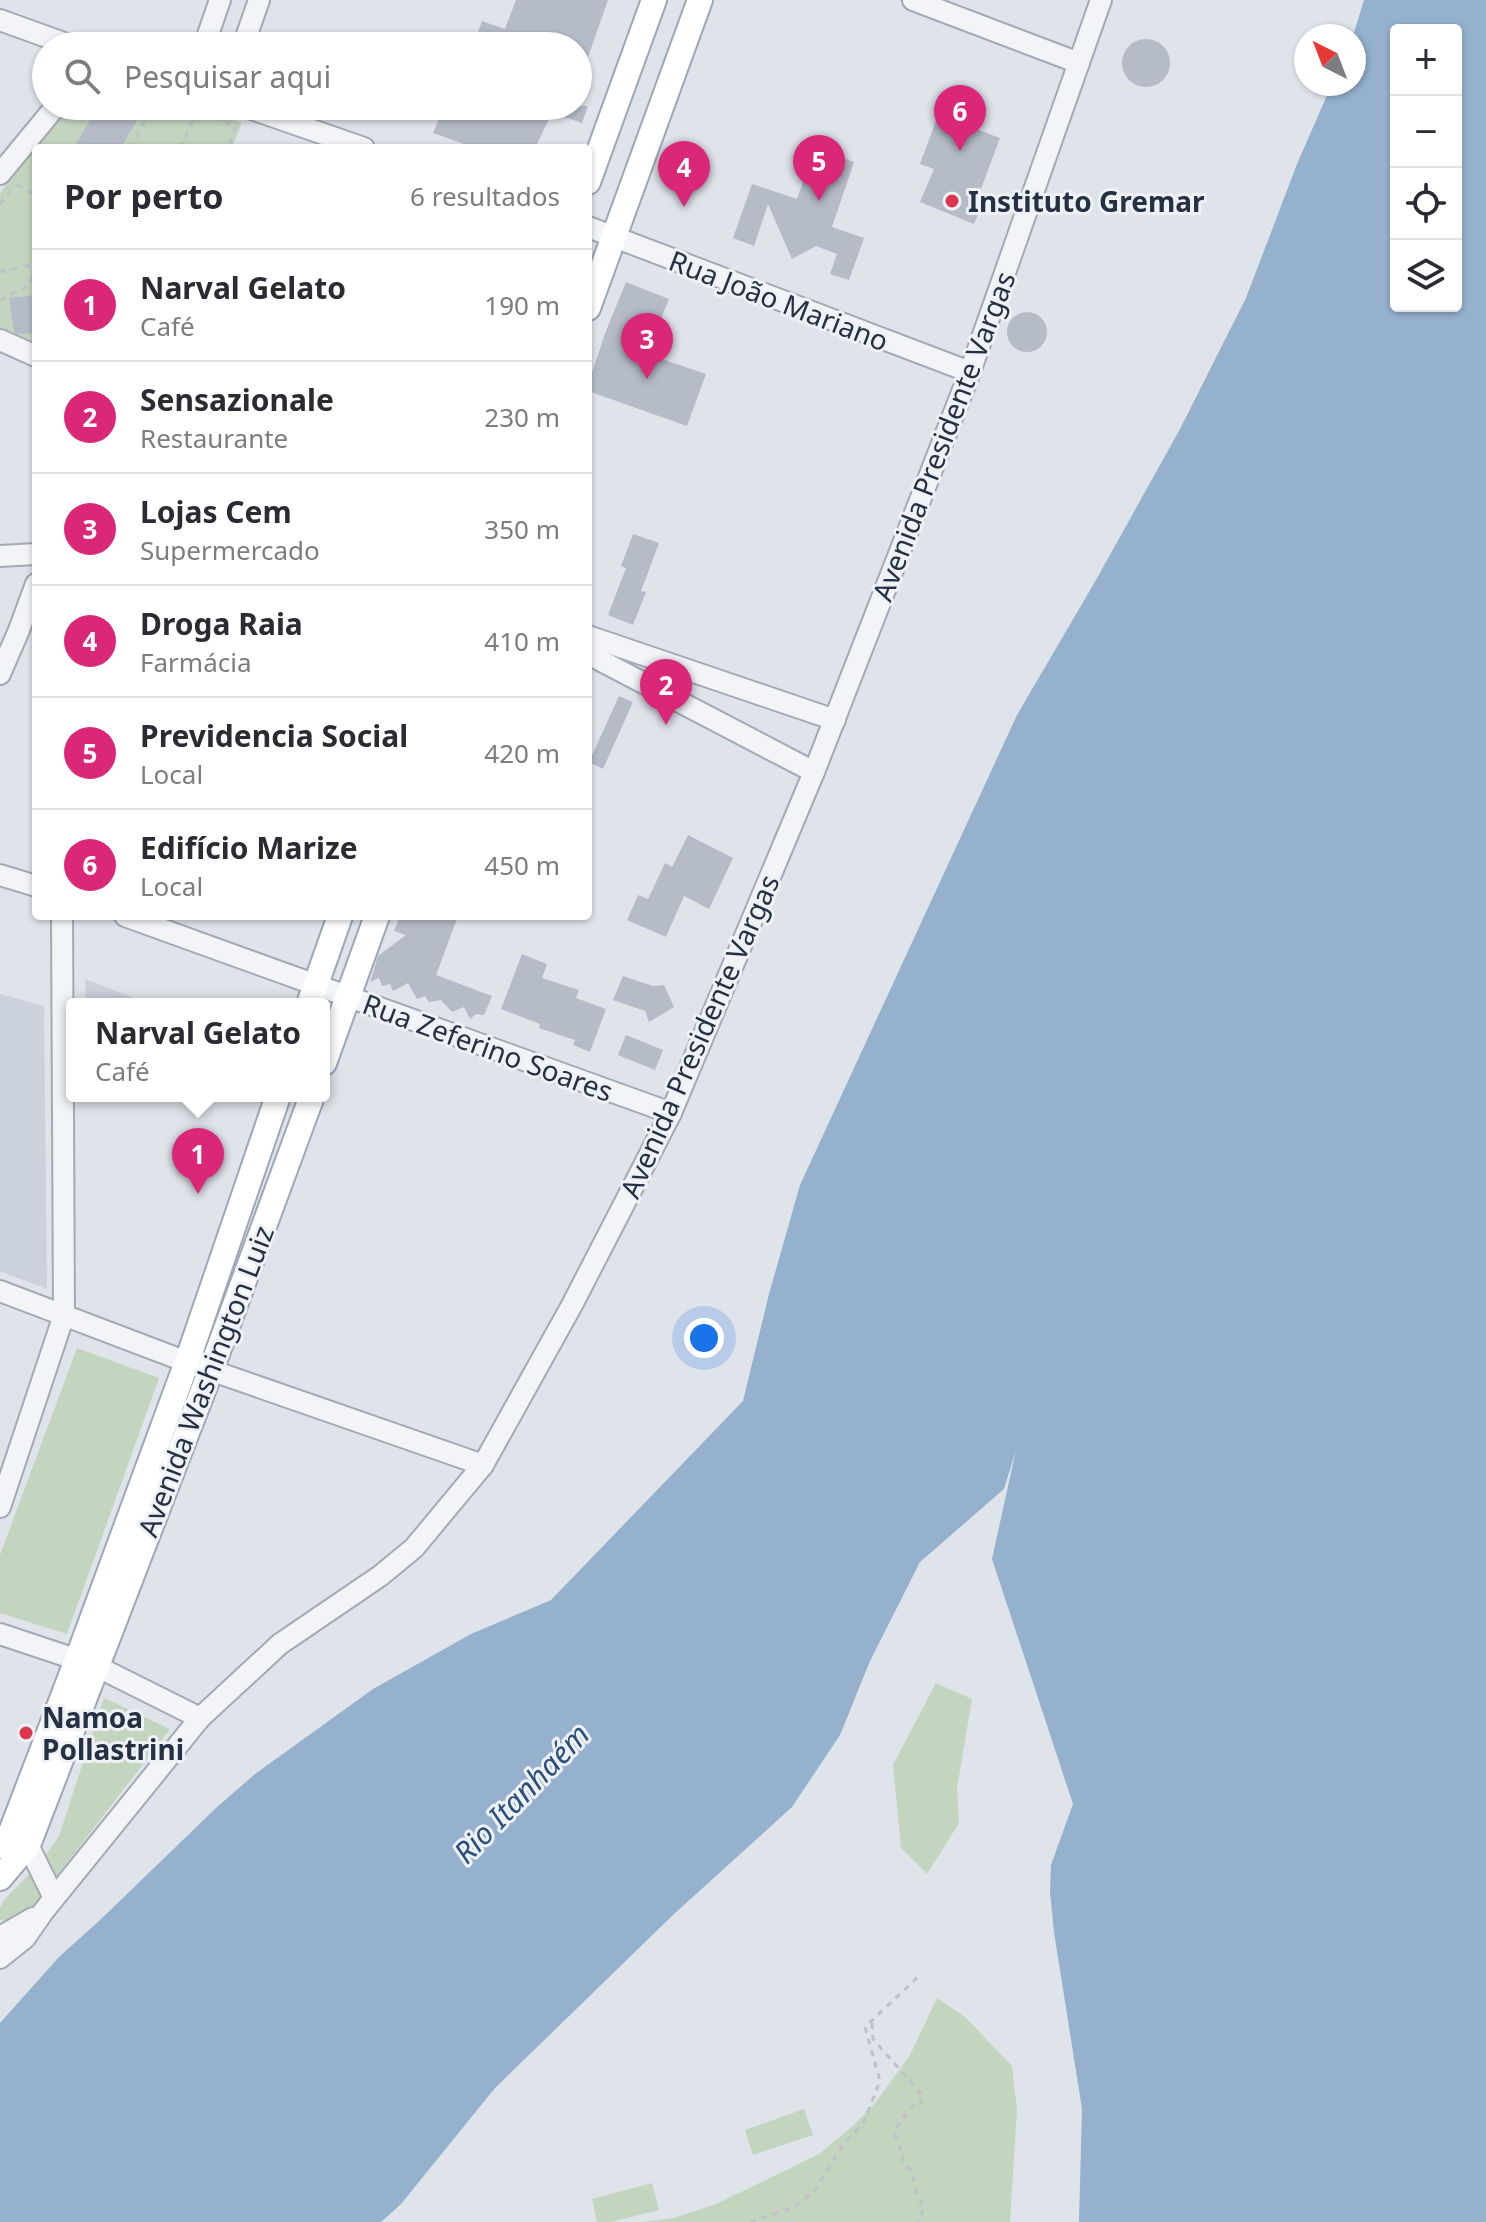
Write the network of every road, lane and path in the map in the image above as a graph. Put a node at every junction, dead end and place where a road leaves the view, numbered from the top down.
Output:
1 (220, 0) edge
2 (259, 0) edge
3 (654, 0) edge
4 (700, 0) edge
5 (913, 0) edge
6 (1101, 0) edge
7 (0, 20) edge
8 (33, 32) edge
9 (209, 32) edge
10 (248, 32) edge
11 (1079, 63) junction
12 (46, 120) edge
13 (145, 120) edge
14 (192, 120) edge
15 (219, 120) edge
16 (283, 120) edge
17 (133, 144) edge
18 (182, 144) edge
19 (229, 144) edge
20 (352, 144) edge
21 (592, 171) edge
22 (5, 177) edge
23 (32, 193) edge
24 (592, 228) edge
25 (613, 236) junction
26 (32, 265) edge
27 (0, 272) edge
28 (32, 278) edge
29 (592, 296) edge
30 (0, 300) edge
31 (0, 340) edge
32 (32, 354) edge
33 (970, 372) junction
34 (32, 554) edge
35 (0, 556) edge
36 (32, 608) edge
37 (28, 631) edge
38 (592, 637) edge
39 (592, 656) edge
40 (0, 674) edge
41 (835, 720) junction
42 (814, 772) junction
43 (0, 875) edge
44 (32, 885) edge
45 (62, 920) edge
46 (135, 920) edge
47 (339, 920) edge
48 (376, 920) edge
49 (312, 994) edge
50 (349, 996) junction
51 (330, 1047) edge
52 (276, 1102) edge
53 (310, 1102) edge
54 (671, 1113) junction
55 (0, 1291) edge
56 (64, 1315) junction
57 (187, 1362) junction
58 (211, 1370) junction
59 (483, 1465) junction
60 (0, 1507) edge
61 (0, 1634) edge
62 (87, 1663) junction
63 (200, 1718) junction
64 (10, 1838) edge
65 (0, 1878) edge
66 (49, 1905) junction
67 (0, 1937) edge
68 (0, 1958) edge
69 (920, 1975) dead end
70 (872, 2021) junction
71 (750, 2222) edge
72 (918, 2222) edge

1 - 9 street
2 - 10 street
3 - 21 main road
4 - 25 main road
5 - 11 street
6 - 11 street, Avenida Presidente Vargas
7 - 8 street
11 - 33 street, Avenida Presidente Vargas
12 - 22 street
13 - 17 path
14 - 18 path
15 - 19 path
16 - 20 street
22 - 23 path
24 - 25 street, Rua João Mariano
25 - 29 main road
25 - 33 street, Rua João Mariano
26 - 27 path
28 - 30 path
31 - 32 street
33 - 41 street, Avenida Presidente Vargas
34 - 35 street
36 - 37 street
37 - 40 street
38 - 41 street
39 - 42 street
41 - 42 street, Avenida Presidente Vargas
42 - 54 street, Avenida Presidente Vargas
43 - 44 street
45 - 56 street
46 - 49 street, Rua Zeferino Soares
47 - 49 main road
48 - 50 main road
49 - 50 street, Rua Zeferino Soares
50 - 51 main road
50 - 54 street, Rua Zeferino Soares
52 - 57 main road, Avenida Washington Luiz
53 - 58 main road, Avenida Washington Luiz
54 - 59 street, Avenida Presidente Vargas
55 - 56 street
56 - 57 street
56 - 60 street
57 - 58 street
57 - 62 main road, Avenida Washington Luiz
58 - 59 street
58 - 62 main road, Avenida Washington Luiz
59 - 63 street, Avenida Presidente Vargas
61 - 62 street
62 - 63 street
62 - 64 main road
63 - 66 street, Avenida Presidente Vargas
64 - 65 main road
64 - 66 street
66 - 67 street, Avenida Presidente Vargas
66 - 68 street, Avenida Presidente Vargas
69 - 70 path
70 - 71 path
70 - 72 path

